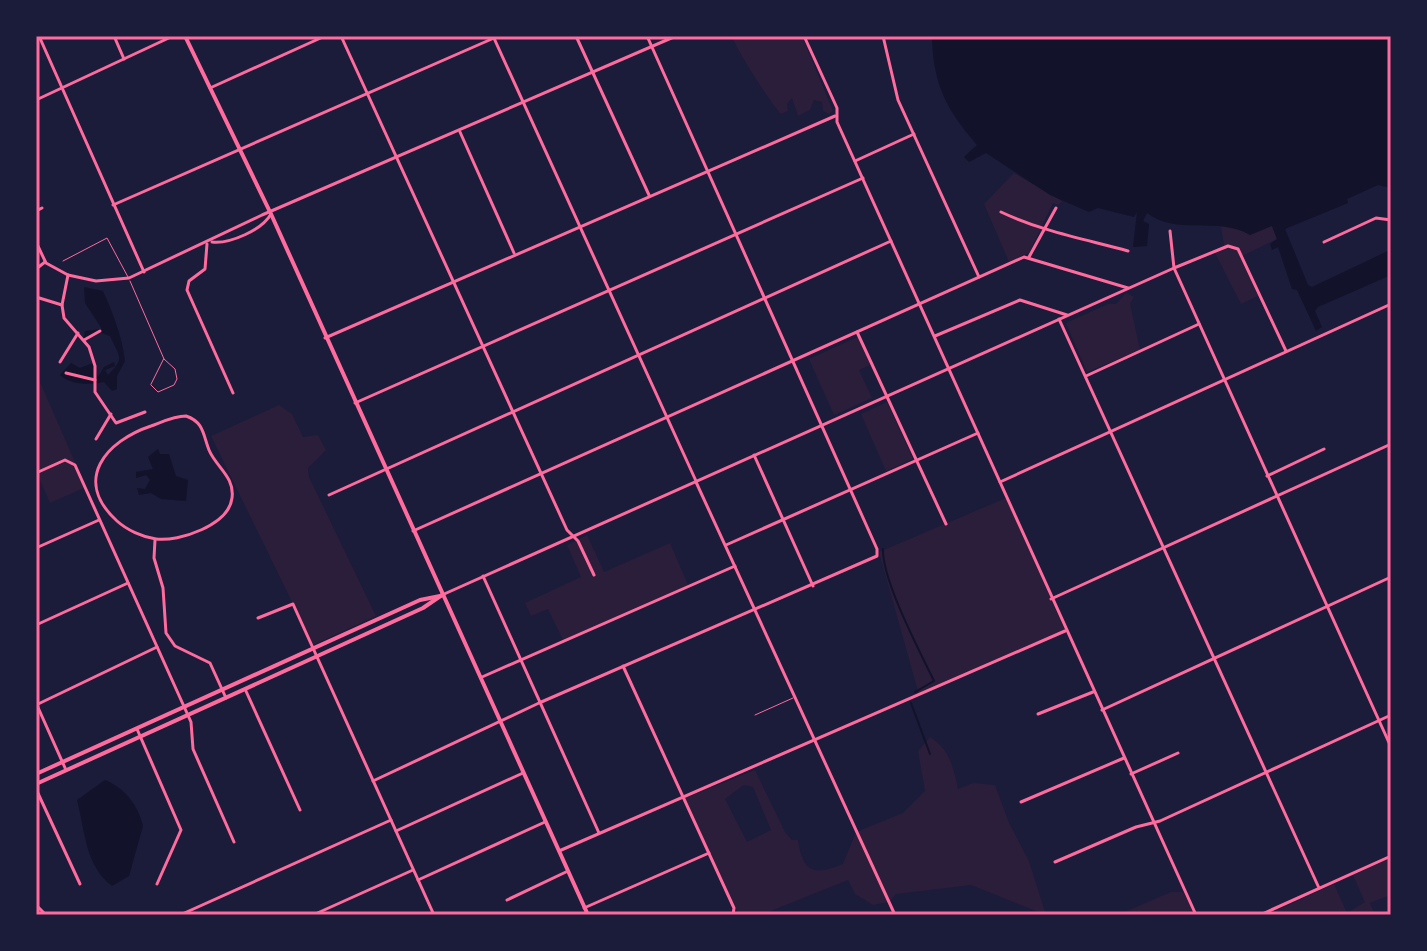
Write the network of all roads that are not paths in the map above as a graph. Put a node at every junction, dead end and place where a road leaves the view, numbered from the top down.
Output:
1 (39, 36) edge
2 (114, 36) edge
3 (173, 36) edge
4 (185, 36) edge
5 (324, 36) edge
6 (341, 36) edge
7 (576, 36) edge
8 (647, 36) edge
9 (676, 36) edge
10 (804, 36) edge
11 (883, 36) edge
12 (494, 37) edge
13 (651, 46) junction
14 (124, 59) junction
15 (592, 72) junction
16 (62, 88) junction
17 (210, 88) junction
18 (367, 93) junction
19 (36, 100) edge
20 (523, 101) junction
21 (835, 116) junction
22 (460, 130) junction
23 (914, 134) junction
24 (240, 149) junction
25 (397, 158) junction
26 (855, 161) junction
27 (707, 170) junction
28 (863, 178) junction
29 (649, 195) junction
30 (113, 205) junction
31 (42, 208) dead end
32 (1056, 208) dead end
33 (36, 211) edge
34 (1001, 212) dead end
35 (271, 214) junction
36 (1391, 220) edge
37 (579, 225) junction
38 (1044, 229) junction
39 (1170, 231) dead end
40 (735, 235) junction
41 (891, 241) junction
42 (36, 242) edge
43 (1324, 242) dead end
44 (209, 243) junction
45 (1128, 251) dead end
46 (514, 253) junction
47 (1029, 257) junction
48 (63, 261) dead end
49 (45, 262) junction
50 (1174, 268) junction
51 (36, 269) edge
52 (144, 272) junction
53 (68, 275) junction
54 (979, 277) junction
55 (129, 278) junction
56 (453, 280) junction
57 (1128, 288) junction
58 (610, 291) junction
59 (36, 297) edge
60 (763, 298) junction
61 (920, 304) junction
62 (1391, 304) edge
63 (62, 305) junction
64 (1067, 315) junction
65 (1059, 319) junction
66 (1199, 324) junction
67 (100, 331) dead end
68 (857, 332) junction
69 (78, 333) junction
70 (935, 336) junction
71 (325, 338) junction
72 (84, 340) junction
73 (483, 347) junction
74 (1286, 351) junction
75 (639, 355) junction
76 (164, 359) junction
77 (60, 362) dead end
78 (792, 362) junction
79 (950, 368) junction
80 (66, 373) dead end
81 (1086, 376) junction
82 (95, 380) junction
83 (1224, 380) junction
84 (233, 393) dead end
85 (888, 396) junction
86 (355, 403) junction
87 (145, 412) dead end
88 (513, 412) junction
89 (111, 414) junction
90 (668, 418) junction
91 (821, 425) junction
92 (1111, 431) junction
93 (979, 433) junction
94 (96, 439) dead end
95 (1391, 445) edge
96 (1324, 449) dead end
97 (754, 455) junction
98 (917, 460) junction
99 (384, 468) junction
100 (36, 473) edge
101 (541, 474) junction
102 (1267, 476) junction
103 (696, 481) junction
104 (1000, 482) junction
105 (850, 490) junction
106 (329, 495) dead end
107 (1276, 496) junction
108 (783, 519) junction
109 (99, 520) junction
110 (946, 524) dead end
111 (413, 531) junction
112 (572, 536) junction
113 (155, 539) junction
114 (726, 545) junction
115 (1164, 546) junction
116 (36, 548) edge
117 (735, 566) junction
118 (594, 575) dead end
119 (483, 576) junction
120 (1391, 577) edge
121 (128, 583) junction
122 (813, 586) junction
123 (442, 595) junction
124 (1051, 599) junction
125 (1327, 607) junction
126 (754, 610) junction
127 (258, 618) dead end
128 (36, 625) edge
129 (1065, 631) junction
130 (157, 647) junction
131 (314, 648) junction
132 (317, 657) junction
133 (1215, 659) junction
134 (520, 661) junction
135 (623, 666) junction
136 (481, 678) junction
137 (245, 689) junction
138 (222, 690) junction
139 (1093, 692) junction
140 (795, 697) junction
141 (226, 698) junction
142 (539, 703) junction
143 (36, 704) edge
144 (184, 707) junction
145 (1102, 710) junction
146 (1038, 714) dead end
147 (188, 715) junction
148 (755, 715) dead end
149 (1391, 715) edge
150 (1379, 720) junction
151 (500, 722) junction
152 (137, 729) junction
153 (140, 737) junction
154 (815, 739) junction
155 (1391, 747) edge
156 (1178, 753) dead end
157 (1124, 758) junction
158 (62, 762) junction
159 (66, 770) junction
160 (1266, 772) junction
161 (523, 773) junction
162 (36, 774) edge
163 (1131, 774) junction
164 (373, 781) junction
165 (36, 787) edge
166 (681, 796) junction
167 (1021, 802) dead end
168 (300, 810) dead end
169 (391, 820) junction
170 (545, 822) junction
171 (1153, 822) junction
172 (396, 831) junction
173 (599, 833) junction
174 (234, 842) dead end
175 (558, 852) junction
176 (709, 853) junction
177 (1391, 856) edge
178 (1055, 862) dead end
179 (413, 870) junction
180 (568, 871) junction
181 (418, 880) junction
182 (80, 884) dead end
183 (157, 884) dead end
184 (1319, 888) junction
185 (507, 900) dead end
186 (36, 905) edge
187 (584, 908) junction
188 (733, 913) edge
189 (46, 915) edge
190 (180, 915) edge
191 (313, 915) edge
192 (434, 915) edge
193 (588, 915) edge
194 (895, 915) edge
195 (1196, 915) edge
196 (1260, 915) edge

1 - 16 street
2 - 14 street
3 - 14 street
4 - 17 main road
5 - 17 street
6 - 18 street
7 - 15 street
8 - 13 street
9 - 13 street
10 - 21 street
11 - 23 street
12 - 18 street
12 - 20 street
13 - 15 street
13 - 27 street
14 - 16 street
15 - 20 street
15 - 29 street
16 - 19 street
16 - 30 street
17 - 24 main road
18 - 24 street
18 - 25 street
20 - 22 street
20 - 37 street
21 - 26 street
21 - 27 street
22 - 25 street
22 - 46 street
23 - 26 street
23 - 54 street
24 - 30 street
24 - 35 main road
25 - 35 street
25 - 56 street
26 - 28 street
27 - 29 street
27 - 40 street
28 - 40 street
28 - 41 street
29 - 37 street
30 - 52 street
31 - 33 street
32 - 38 street
34 - 38 street
35 - 44 street
35 - 44 street
35 - 71 main road
36 - 43 street
37 - 46 street
37 - 58 street
38 - 45 street
38 - 47 street
39 - 50 street
40 - 58 street
40 - 60 street
41 - 60 street
41 - 61 street
42 - 49 street
44 - 52 street
44 - 84 street
46 - 56 street
47 - 54 street
47 - 57 street
48 - 55 lane
49 - 51 street
49 - 53 street
50 - 57 street
50 - 66 street
50 - 74 street
52 - 55 street
53 - 55 street
53 - 63 street
54 - 61 street
55 - 76 lane
56 - 71 street
56 - 73 street
57 - 64 street
58 - 73 street
58 - 75 street
59 - 63 street
60 - 75 street
60 - 78 street
61 - 68 street
61 - 70 street
62 - 74 street
63 - 69 street
64 - 65 street
64 - 70 street
65 - 79 street
65 - 81 street
66 - 81 street
66 - 83 street
67 - 72 street
68 - 78 street
68 - 85 street
69 - 72 street
69 - 77 street
70 - 79 street
71 - 86 main road
72 - 82 street
73 - 86 street
73 - 88 street
74 - 83 street
75 - 88 street
75 - 90 street
76 - 76 lane
78 - 90 street
78 - 91 street
79 - 85 street
79 - 93 street
80 - 82 street
81 - 92 street
82 - 89 street
83 - 92 street
83 - 102 street
85 - 91 street
85 - 98 street
86 - 99 main road
87 - 89 street
88 - 99 street
88 - 101 street
89 - 94 street
90 - 101 street
90 - 103 street
91 - 97 street
91 - 105 street
92 - 104 street
92 - 115 street
93 - 98 street
93 - 104 street
95 - 107 street
96 - 102 street
97 - 103 street
97 - 108 street
98 - 105 street
98 - 110 street
99 - 106 street
99 - 111 main road
100 - 109 street
101 - 111 street
101 - 112 street
102 - 107 street
103 - 112 street
103 - 114 street
104 - 124 street
105 - 108 street
105 - 122 street
107 - 115 street
107 - 125 street
108 - 114 street
108 - 122 street
109 - 116 street
109 - 121 street
111 - 123 main road
112 - 118 street
112 - 119 street
113 - 113 street
113 - 138 street
114 - 117 street
115 - 124 street
115 - 133 street
117 - 126 street
117 - 134 street
119 - 123 street
119 - 134 street
120 - 125 street
121 - 128 street
121 - 130 street
122 - 126 street
123 - 131 main road
123 - 132 main road
123 - 136 main road
124 - 129 street
125 - 133 street
125 - 150 street
126 - 135 street
126 - 140 street
127 - 131 street
129 - 139 street
129 - 154 street
130 - 143 street
130 - 144 street
131 - 132 street
131 - 138 main road
132 - 137 main road
132 - 164 street
133 - 145 street
133 - 160 street
134 - 136 street
134 - 142 street
135 - 142 street
135 - 166 street
136 - 151 main road
137 - 141 main road
137 - 168 street
138 - 141 street
138 - 144 main road
139 - 145 street
139 - 146 street
140 - 148 lane
140 - 154 street
141 - 147 main road
142 - 151 street
142 - 173 street
143 - 158 street
144 - 147 street
144 - 152 main road
145 - 157 street
147 - 153 main road
147 - 174 street
149 - 150 street
150 - 155 street
150 - 160 street
151 - 161 main road
151 - 164 street
152 - 153 street
152 - 158 main road
153 - 159 main road
153 - 183 street
154 - 166 street
154 - 194 street
156 - 163 street
157 - 163 street
157 - 167 street
158 - 159 street
158 - 162 main road
159 - 165 main road
160 - 171 street
160 - 184 street
161 - 170 main road
161 - 172 street
163 - 171 street
164 - 169 street
165 - 182 street
166 - 173 street
166 - 176 street
169 - 172 street
169 - 190 street
170 - 175 main road
170 - 181 street
171 - 178 street
171 - 195 street
172 - 179 street
173 - 175 street
175 - 180 main road
176 - 187 street
176 - 188 street
177 - 184 street
179 - 181 street
179 - 191 street
180 - 185 street
180 - 187 main road
181 - 192 street
184 - 196 street
186 - 189 street
187 - 193 main road

